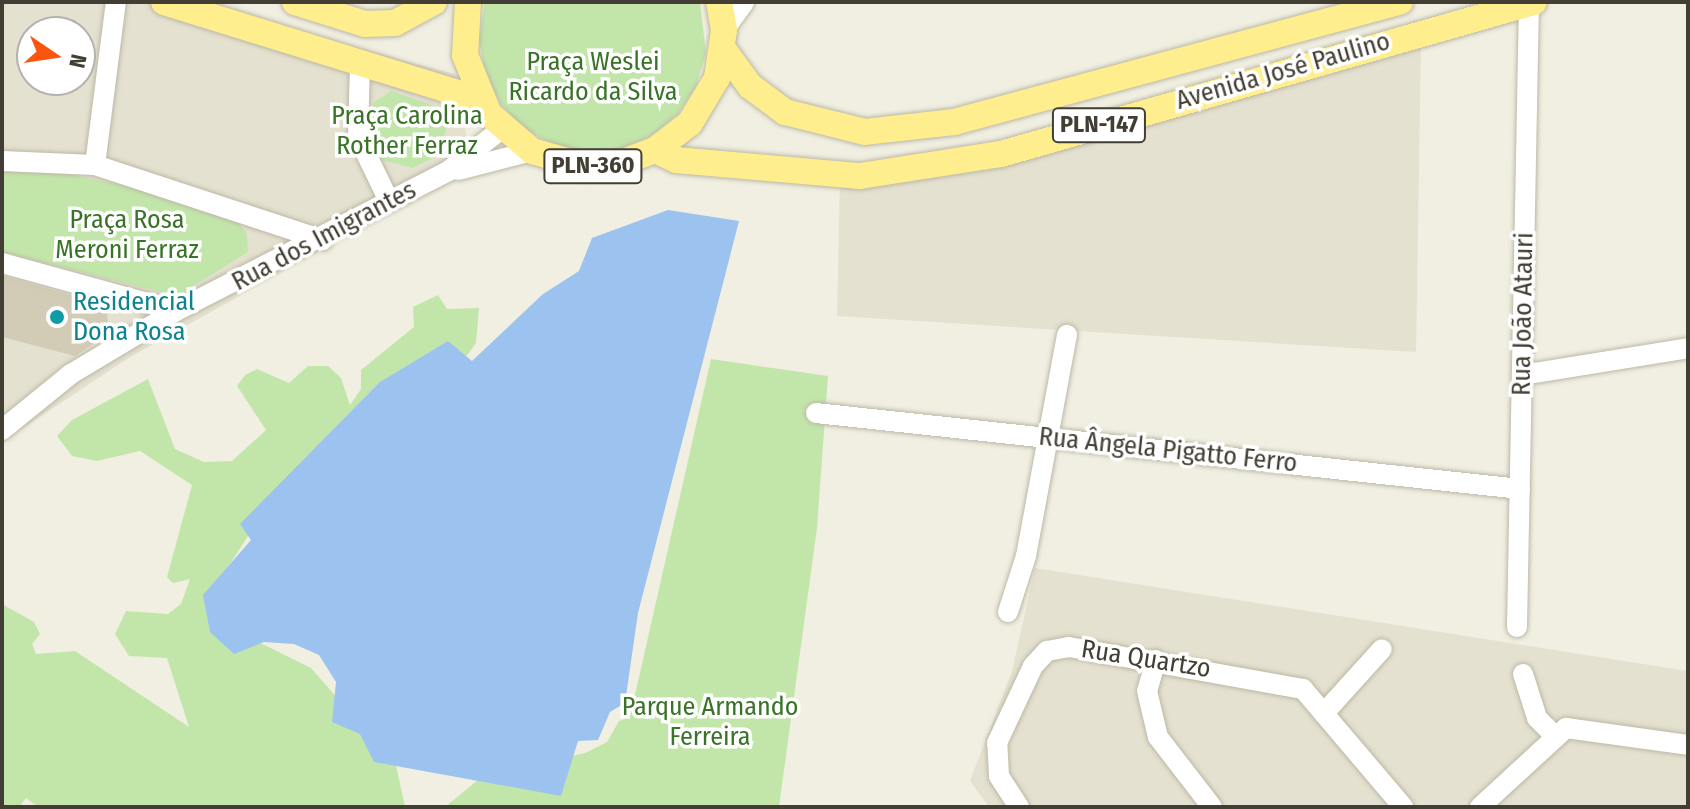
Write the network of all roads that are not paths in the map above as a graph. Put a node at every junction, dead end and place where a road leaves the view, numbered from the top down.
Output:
1 (116, 2) edge
2 (164, 2) edge
3 (295, 2) edge
4 (434, 2) edge
5 (468, 2) edge
6 (719, 2) edge
7 (744, 2) edge
8 (1400, 2) edge
9 (1531, 2) edge
10 (724, 39) junction
11 (360, 64) junction
12 (1111, 82) junction
13 (480, 100) junction
14 (1131, 116) junction
15 (1105, 123) junction
16 (503, 128) junction
17 (655, 150) junction
18 (532, 151) junction
19 (2, 161) edge
20 (95, 165) junction
21 (447, 172) junction
22 (389, 201) junction
23 (323, 240) junction
24 (2, 263) edge
25 (176, 311) junction
26 (1067, 335) dead end
27 (1688, 348) edge
28 (1522, 375) junction
29 (816, 413) dead end
30 (6, 420) edge
31 (1047, 437) junction
32 (1520, 489) junction
33 (1008, 612) dead end
34 (1517, 627) dead end
35 (1382, 649) dead end
36 (1156, 660) junction
37 (1523, 674) dead end
38 (1324, 713) junction
39 (1553, 734) junction
40 (1688, 745) edge
41 (1019, 807) edge
42 (1212, 807) edge
43 (1403, 807) edge
44 (1480, 807) edge

1 - 20 street
2 - 11 main road
3 - 4 main road
5 - 13 main road, PLN-360
6 - 10 main road, PLN-360
7 - 10 street
8 - 12 main road, Avenida José Paulino / PLN-147
9 - 14 main road, Avenida José Paulino / PLN-147
9 - 28 street, Rua João Atauri
10 - 12 main road, Avenida José Paulino / PLN-147
10 - 17 main road, PLN-360
11 - 13 main road
11 - 22 street
12 - 14 main road
12 - 15 main road
13 - 16 main road, PLN-360
14 - 15 main road, Avenida José Paulino / PLN-147
15 - 17 main road, Avenida José Paulino / PLN-147
16 - 18 main road, PLN-360
16 - 21 street, Rua dos Imigrantes
17 - 18 main road, PLN-360
18 - 21 street, Rua dos Imigrantes
19 - 20 street
20 - 23 street
21 - 22 street, Rua dos Imigrantes
22 - 23 street, Rua dos Imigrantes
23 - 25 street, Rua dos Imigrantes
24 - 25 street
25 - 30 street, Rua dos Imigrantes
26 - 31 street
27 - 28 street
28 - 32 street, Rua João Atauri
29 - 31 street, Rua Ângela Pigatto Ferro
31 - 32 street, Rua Ângela Pigatto Ferro
31 - 33 street
32 - 34 street, Rua João Atauri
35 - 38 street
36 - 38 street, Rua Quartzo
36 - 41 street, Rua Quartzo
36 - 42 street
37 - 39 street
38 - 43 street, Rua Quartzo
39 - 40 street
39 - 44 street

